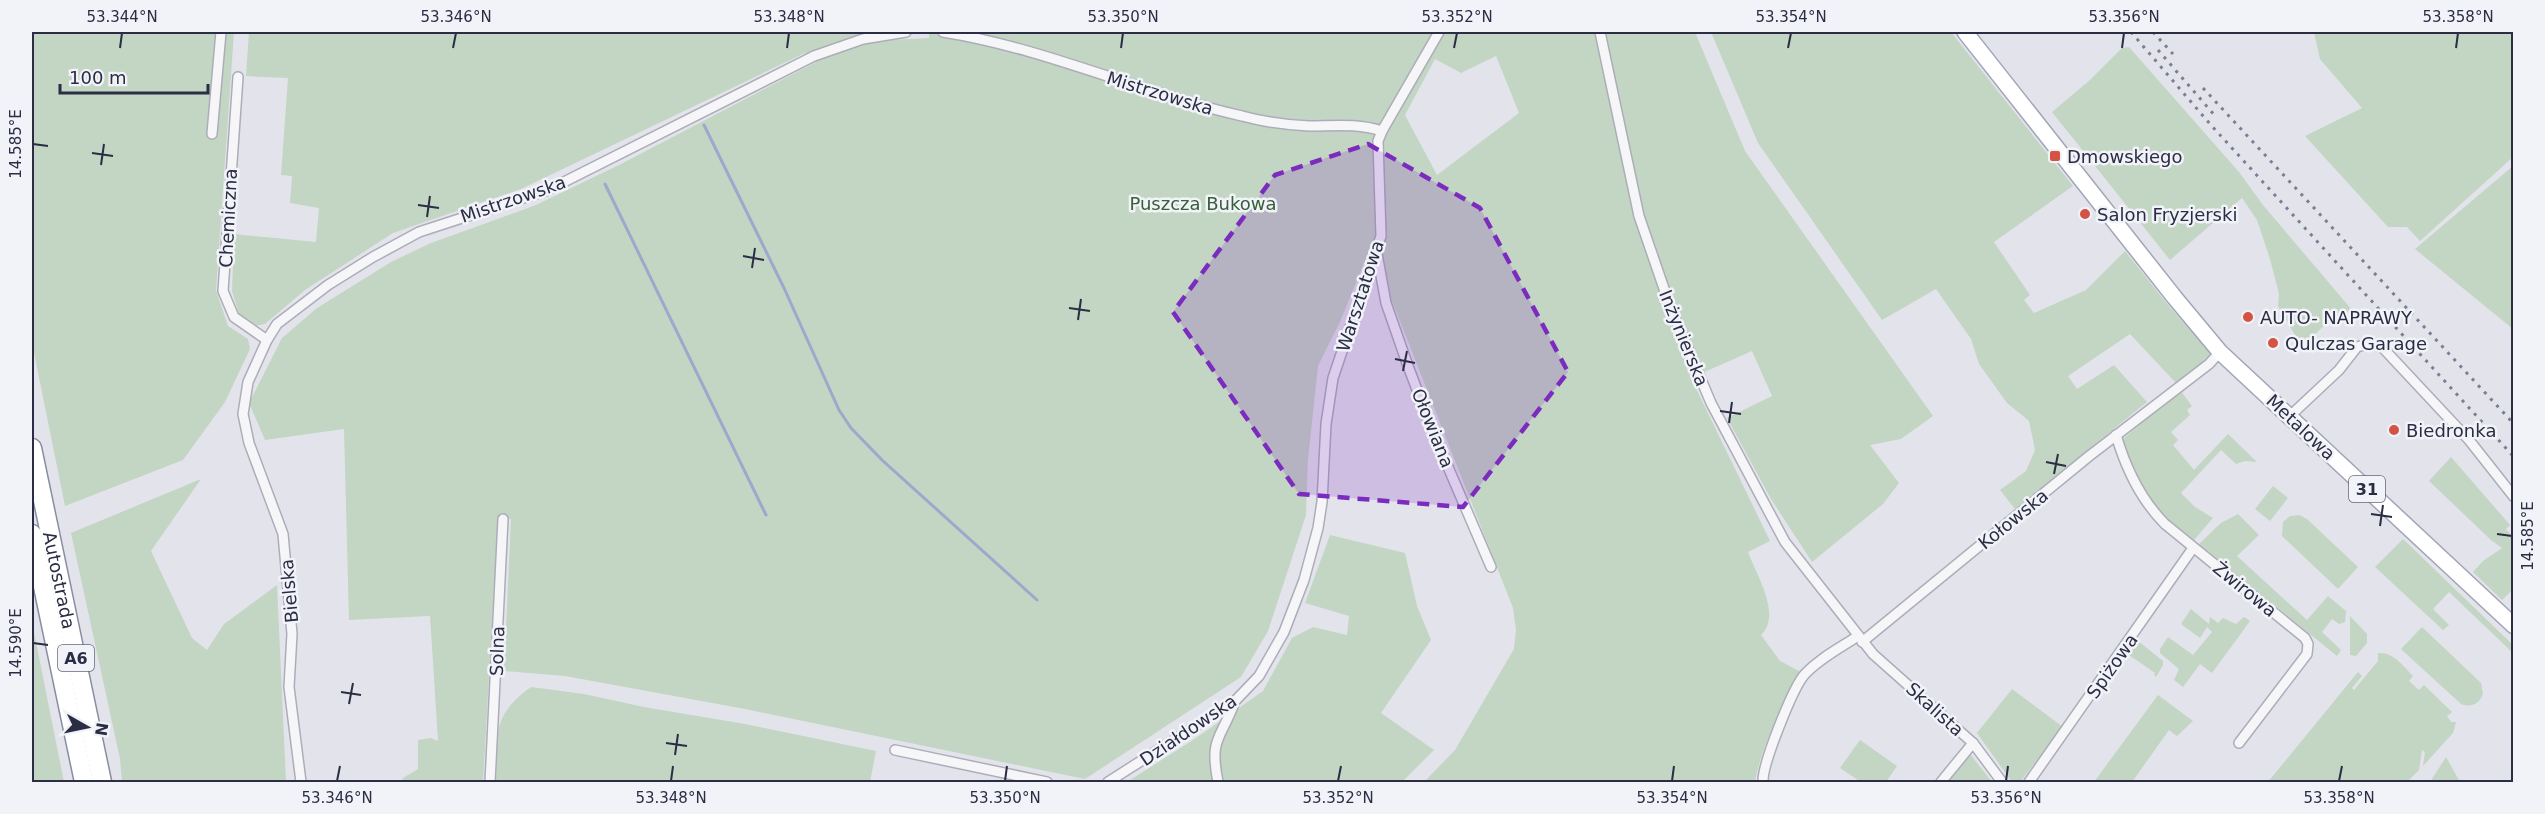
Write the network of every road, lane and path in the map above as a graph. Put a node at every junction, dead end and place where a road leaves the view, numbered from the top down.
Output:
1 (221, 32) edge
2 (906, 32) edge
3 (943, 32) edge
4 (1439, 32) edge
5 (1600, 32) edge
6 (1965, 32) edge
7 (238, 77) dead end
8 (1382, 131) junction
9 (212, 134) dead end
10 (1377, 251) junction
11 (267, 340) junction
12 (2220, 352) junction
13 (243, 405) joint
14 (2290, 416) junction
15 (2116, 435) junction
16 (32, 448) edge
17 (2514, 497) edge
18 (1322, 502) joint
19 (503, 519) dead end
20 (38, 535) edge
21 (2193, 548) junction
22 (1491, 567) dead end
23 (2514, 626) edge
24 (1860, 639) junction
25 (1235, 701) junction
26 (1973, 743) junction
27 (2239, 743) dead end
28 (895, 750) dead end
29 (84, 783) edge
30 (102, 783) edge
31 (301, 783) edge
32 (490, 783) edge
33 (1047, 783) edge
34 (1108, 783) edge
35 (1218, 783) edge
36 (1763, 783) edge
37 (1941, 783) edge
38 (2002, 783) edge
39 (2029, 783) edge

1 - 9 street
2 - 11 street, Mistrzowska
3 - 8 street, Mistrzowska
4 - 8 street, Warsztatowa
5 - 24 street, Inżynierska
6 - 12 main road, 31
7 - 11 street, Chemiczna
8 - 10 street, Warsztatowa
10 - 18 street, Warsztatowa
10 - 22 street, Ołowiana
11 - 13 street, Mistrzowska
12 - 14 main road, Metalowa / 31
12 - 15 street, Kołowska
13 - 31 street, Bielska
14 - 17 street
14 - 23 main road, Metalowa / 31
15 - 21 street, Żwirowa
15 - 24 street, Kołowska
16 - 20 highway, Autostrada / A6
18 - 25 street, Działdowska
19 - 32 street, Solna
20 - 29 highway, Autostrada / A6
20 - 30 highway, Autostrada / A6
21 - 27 street, Żwirowa
21 - 39 street, Spiżowa
24 - 26 street, Skalista
24 - 36 street, Kołowska
25 - 34 street, Działdowska
25 - 35 street
26 - 37 street
26 - 38 street, Skalista
28 - 33 street

